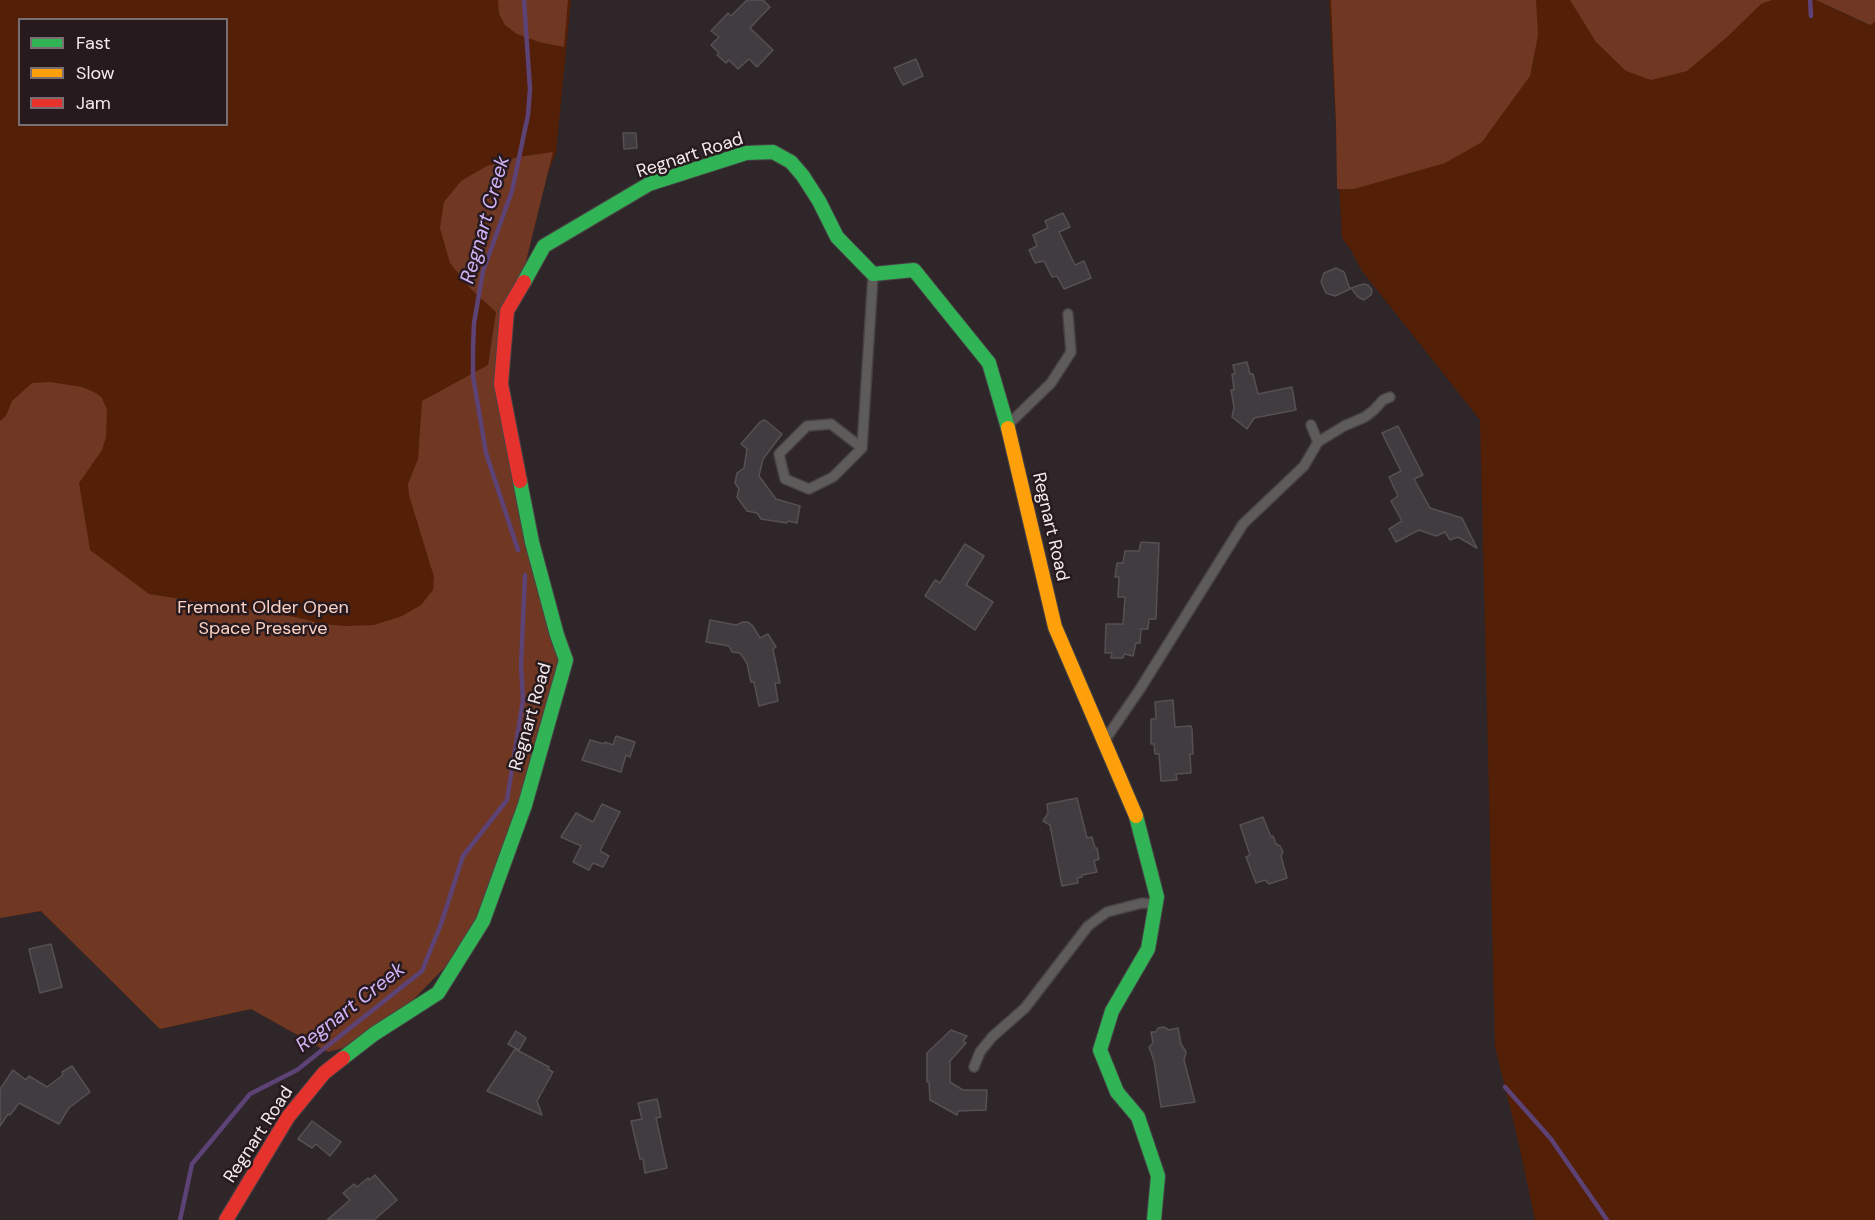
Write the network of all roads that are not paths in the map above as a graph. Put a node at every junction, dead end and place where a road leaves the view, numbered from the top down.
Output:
1 (873, 274) junction
2 (1068, 314) dead end
3 (1390, 397) dead end
4 (1311, 425) dead end
5 (1007, 426) junction
6 (1318, 442) junction
7 (862, 448) junction
8 (1104, 741) junction
9 (1156, 904) junction
10 (974, 1067) dead end
11 (226, 1220) edge
12 (1154, 1220) edge

1 - 5 street, Regnart Road
1 - 7 lane
1 - 11 street, Regnart Road
2 - 5 lane
3 - 6 lane
4 - 6 lane
5 - 8 street, Regnart Road
6 - 8 lane
7 - 7 lane
8 - 9 street, Regnart Road
9 - 10 lane
9 - 12 street, Regnart Road

